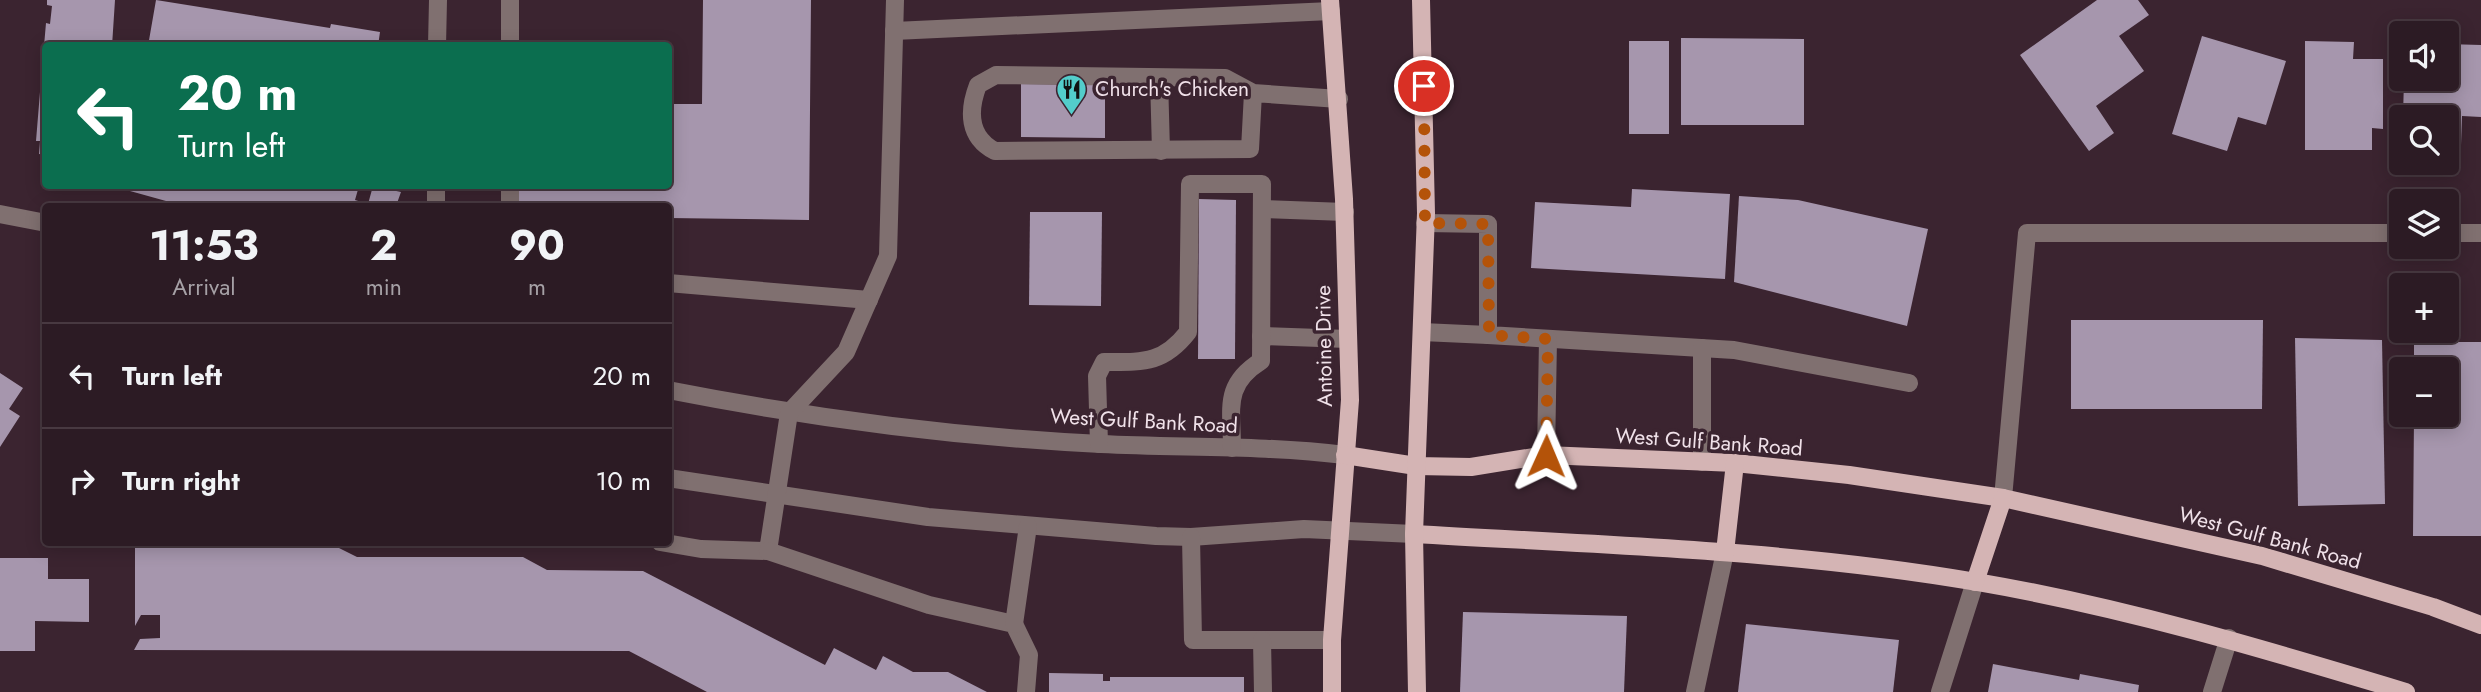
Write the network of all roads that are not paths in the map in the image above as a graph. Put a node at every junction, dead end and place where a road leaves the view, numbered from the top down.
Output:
1 (438, 0) edge
2 (510, 0) edge
3 (895, 0) edge
4 (1421, 0) edge
5 (1330, 6) edge
6 (1262, 7) edge
7 (894, 31) junction
8 (437, 42) edge
9 (510, 42) edge
10 (1159, 78) junction
11 (1253, 93) junction
12 (1339, 99) junction
13 (1161, 151) junction
14 (1262, 209) junction
15 (1345, 212) junction
16 (2, 215) edge
17 (42, 222) edge
18 (1425, 223) junction
19 (42, 230) edge
20 (2389, 233) edge
21 (2459, 233) edge
22 (2481, 233) edge
23 (672, 283) edge
24 (869, 300) junction
25 (1422, 332) junction
26 (1489, 335) junction
27 (1261, 336) junction
28 (1348, 339) junction
29 (1548, 339) junction
30 (1702, 348) junction
31 (1909, 383) dead end
32 (672, 391) edge
33 (789, 413) junction
34 (1099, 444) junction
35 (1232, 448) junction
36 (1345, 455) junction
37 (1546, 456) junction
38 (1702, 462) junction
39 (1735, 463) junction
40 (1416, 466) junction
41 (672, 479) edge
42 (778, 495) junction
43 (2003, 498) junction
44 (1028, 526) junction
45 (1340, 529) junction
46 (1414, 534) junction
47 (1191, 537) junction
48 (672, 544) edge
49 (768, 551) junction
50 (1725, 552) junction
51 (1975, 582) junction
52 (1014, 624) junction
53 (2481, 625) edge
54 (2229, 638) junction
55 (1262, 640) junction
56 (1332, 640) junction
57 (1026, 692) edge
58 (1263, 692) edge
59 (1332, 692) edge
60 (1417, 692) edge
61 (1695, 692) edge
62 (1940, 692) edge
63 (2212, 692) edge
64 (2406, 692) edge

1 - 8 street
2 - 9 street
3 - 7 street
4 - 18 main road
5 - 6 street
5 - 12 main road, Antoine Drive
6 - 7 street
7 - 24 street
10 - 11 street
10 - 13 street
10 - 13 street
11 - 12 street
11 - 13 street
12 - 15 main road, Antoine Drive
14 - 15 street
14 - 27 street
14 - 34 street
15 - 28 main road, Antoine Drive
16 - 17 street
16 - 19 street
18 - 25 main road
18 - 26 street
20 - 43 street
21 - 22 street
23 - 24 street
24 - 33 street
25 - 26 street
25 - 40 main road
26 - 29 street
27 - 28 street
27 - 35 street
28 - 36 main road, Antoine Drive
29 - 30 street
29 - 37 street
30 - 31 street
30 - 38 street
32 - 33 street, West Gulf Bank Road
33 - 34 street, West Gulf Bank Road
33 - 42 street
34 - 35 street, West Gulf Bank Road
35 - 36 street, West Gulf Bank Road
36 - 40 main road, West Gulf Bank Road
36 - 45 main road, Antoine Drive
37 - 38 main road, West Gulf Bank Road
37 - 40 main road, West Gulf Bank Road
38 - 39 main road, West Gulf Bank Road
39 - 43 main road, West Gulf Bank Road
39 - 50 main road
40 - 46 main road
41 - 42 street
42 - 44 street
42 - 49 street
43 - 51 main road
43 - 53 main road, West Gulf Bank Road
44 - 47 street
44 - 52 street
45 - 46 street
45 - 47 street
45 - 56 main road, Antoine Drive
46 - 50 main road
46 - 60 main road
47 - 55 street
48 - 49 street
49 - 52 street
50 - 51 main road
50 - 61 street
51 - 54 main road
51 - 62 street
52 - 57 street
54 - 63 street
54 - 64 main road
55 - 56 street
55 - 58 street
56 - 59 main road, Antoine Drive

